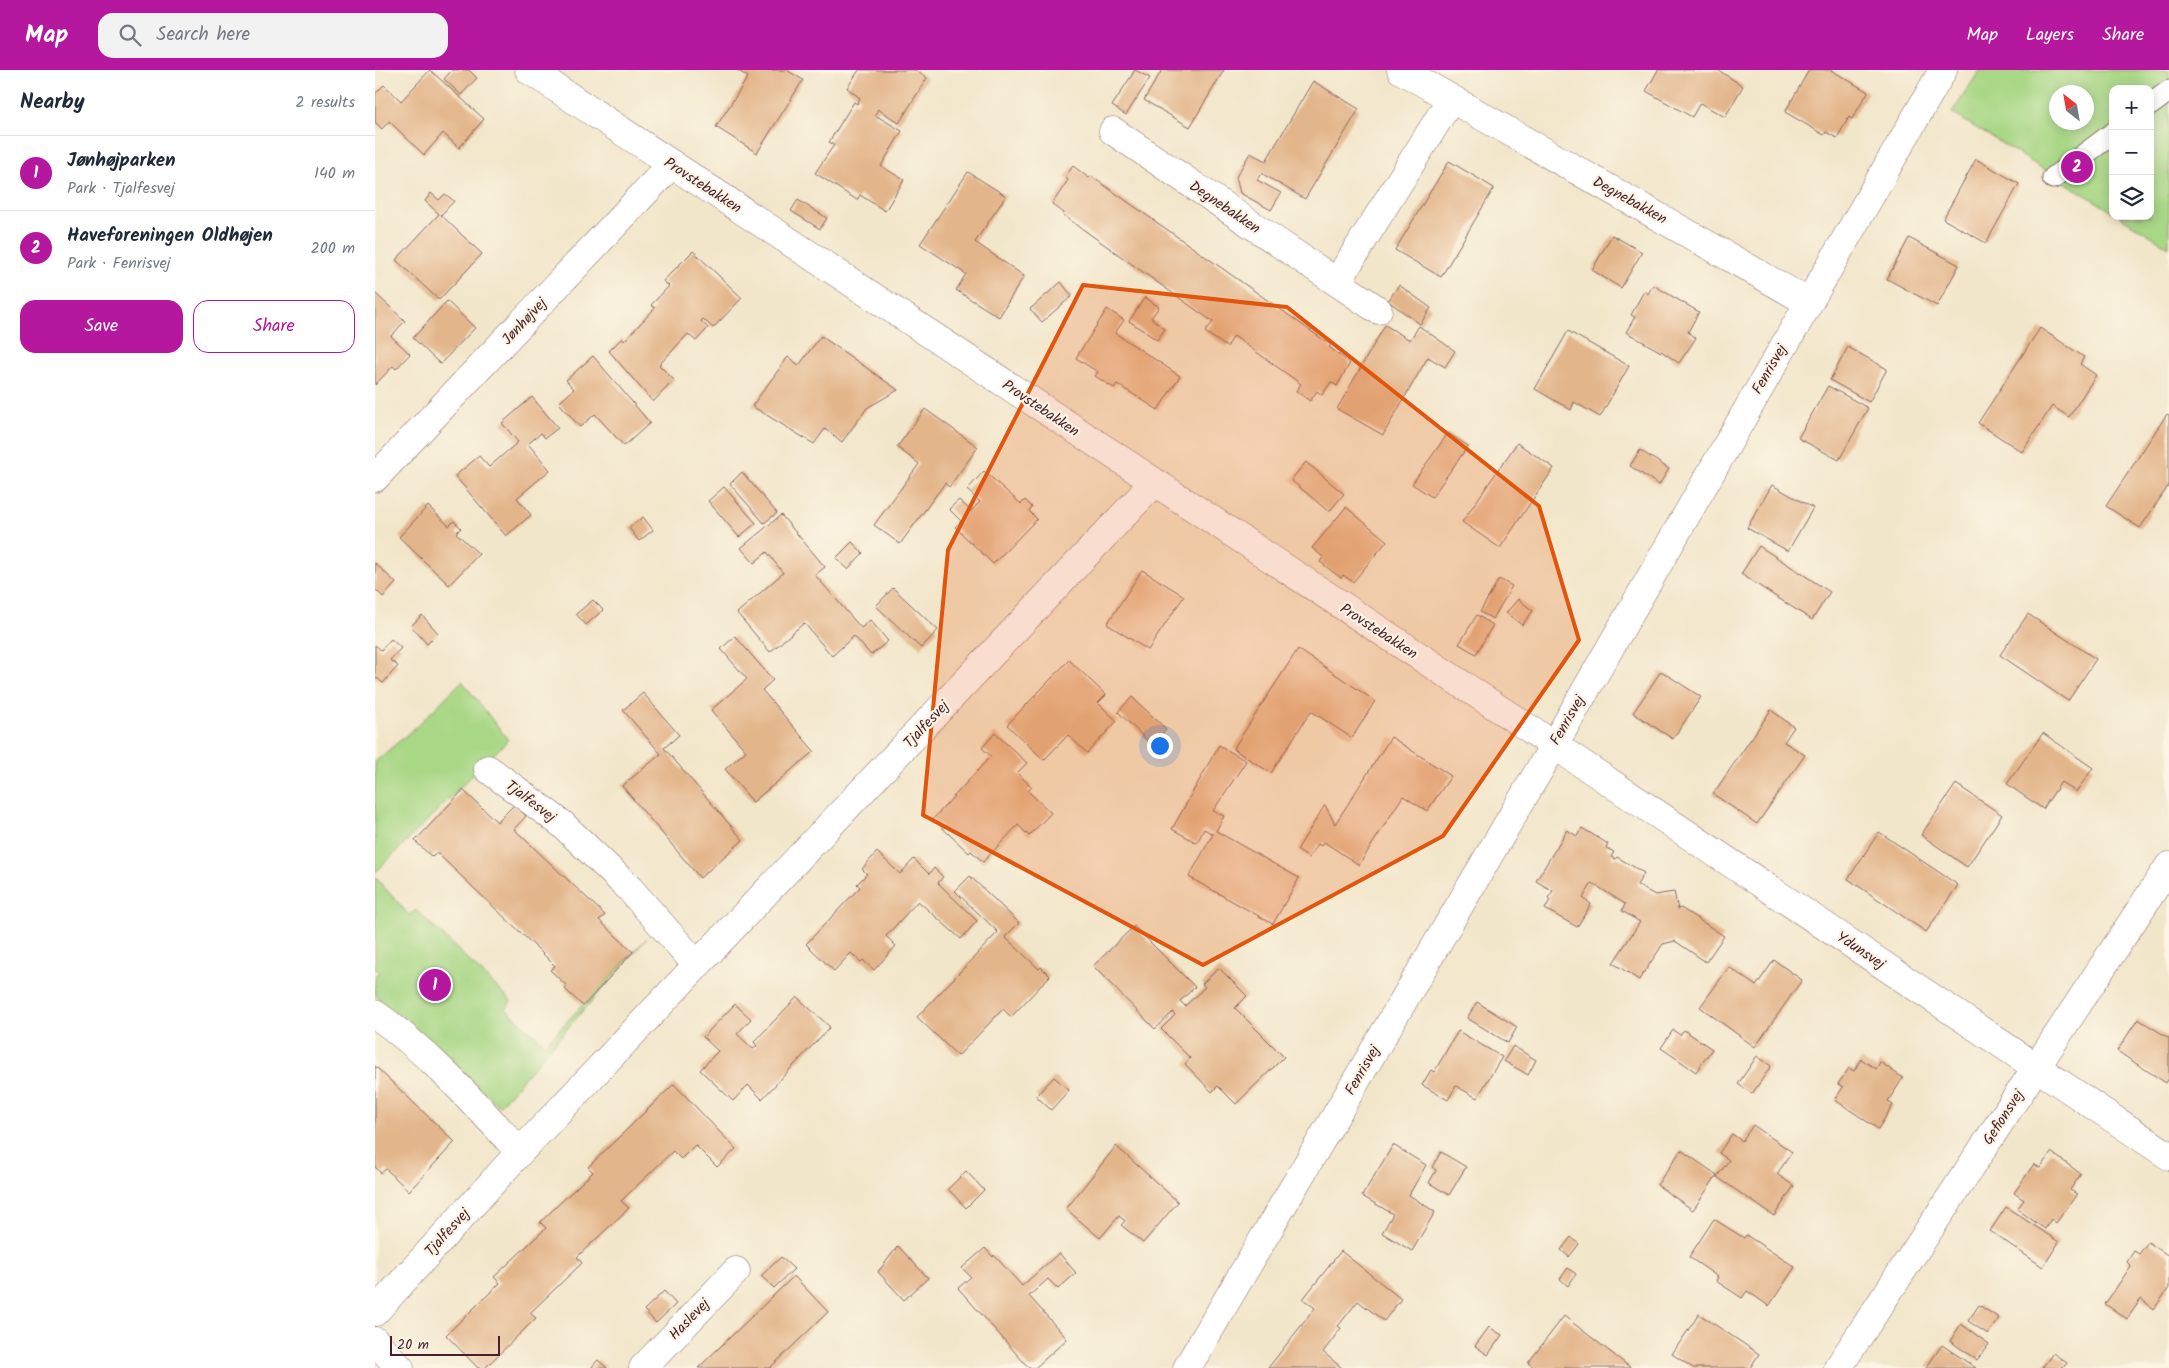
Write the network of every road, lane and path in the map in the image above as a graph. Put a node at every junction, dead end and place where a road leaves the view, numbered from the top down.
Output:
1 (529, 70) edge
2 (1401, 70) edge
3 (1943, 70) edge
4 (2169, 91) edge
5 (1451, 100) junction
6 (2154, 102) edge
7 (1113, 131) dead end
8 (2109, 136) edge
9 (672, 164) junction
10 (2053, 178) dead end
11 (1337, 282) junction
12 (1808, 302) junction
13 (1378, 310) dead end
14 (375, 478) edge
15 (1154, 483) junction
16 (1553, 745) junction
17 (488, 769) dead end
18 (2169, 866) edge
19 (697, 965) junction
20 (375, 1014) edge
21 (2036, 1067) junction
22 (520, 1152) junction
23 (2169, 1156) edge
24 (736, 1271) dead end
25 (375, 1312) edge
26 (375, 1341) edge
27 (399, 1368) edge
28 (643, 1368) edge
29 (1187, 1368) edge
30 (1838, 1368) edge

1 - 9 street, Provstebakken
2 - 5 street, Degnebakken
3 - 12 street, Fenrisvej
4 - 6 lane
5 - 11 street
5 - 12 street, Degnebakken
7 - 11 street, Degnebakken
8 - 10 lane
9 - 14 street, Jønhøjvej
9 - 15 street, Provstebakken
11 - 13 street, Degnebakken
12 - 16 street, Fenrisvej
15 - 16 street, Provstebakken
15 - 19 street, Tjalfesvej
16 - 21 street, Ydunsvej
16 - 29 street, Fenrisvej
17 - 19 street, Tjalfesvej
18 - 21 street, Gefionsvej
19 - 22 street, Tjalfesvej
20 - 22 street
21 - 23 street, Ydunsvej
21 - 30 street, Gefionsvej
22 - 25 street, Tjalfesvej
24 - 28 street, Haslevej
26 - 27 street

